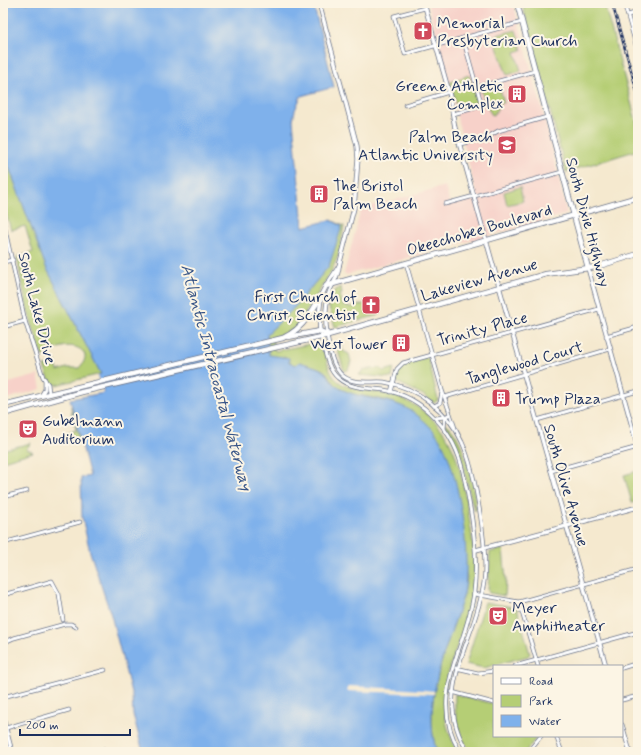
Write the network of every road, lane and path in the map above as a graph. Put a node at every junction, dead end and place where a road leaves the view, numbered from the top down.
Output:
1 (319, 3) edge
2 (424, 3) edge
3 (517, 3) edge
4 (624, 3) edge
5 (425, 8) junction
6 (638, 12) edge
7 (628, 15) junction
8 (522, 22) junction
9 (463, 38) junction
10 (436, 46) junction
11 (638, 52) edge
12 (535, 71) junction
13 (477, 87) junction
14 (449, 92) junction
15 (404, 105) dead end
16 (453, 114) junction
17 (547, 117) junction
18 (460, 144) junction
19 (562, 172) junction
20 (474, 196) junction
21 (638, 197) edge
22 (445, 204) dead end
23 (573, 215) junction
24 (3, 220) edge
25 (486, 240) junction
26 (638, 254) edge
27 (13, 260) junction
28 (3, 262) edge
29 (406, 263) junction
30 (339, 266) junction
31 (588, 268) junction
32 (333, 284) junction
33 (326, 286) junction
34 (499, 287) junction
35 (322, 295) junction
36 (599, 309) junction
37 (419, 310) junction
38 (25, 321) junction
39 (3, 327) edge
40 (638, 327) edge
41 (512, 332) junction
42 (321, 334) junction
43 (327, 334) junction
44 (606, 336) junction
45 (283, 338) junction
46 (610, 349) junction
47 (432, 354) junction
48 (524, 374) junction
49 (44, 379) junction
50 (392, 384) junction
51 (442, 390) junction
52 (638, 391) edge
53 (390, 392) junction
54 (49, 393) junction
55 (42, 394) junction
56 (623, 396) junction
57 (445, 397) junction
58 (41, 403) junction
59 (3, 405) edge
60 (433, 406) junction
61 (3, 414) edge
62 (450, 414) junction
63 (446, 417) junction
64 (435, 418) junction
65 (537, 420) junction
66 (444, 430) junction
67 (456, 430) junction
68 (638, 447) edge
69 (551, 471) junction
70 (3, 488) edge
71 (27, 491) dead end
72 (4, 497) edge
73 (638, 507) edge
74 (80, 522) dead end
75 (567, 526) junction
76 (3, 543) edge
77 (484, 549) junction
78 (476, 550) junction
79 (638, 569) edge
80 (583, 584) junction
81 (474, 594) junction
82 (3, 595) edge
83 (482, 596) junction
84 (519, 602) junction
85 (63, 620) dead end
86 (76, 627) dead end
87 (638, 632) edge
88 (3, 643) edge
89 (599, 643) junction
90 (536, 660) junction
91 (638, 663) edge
92 (518, 665) edge
93 (538, 665) edge
94 (606, 665) edge
95 (453, 666) junction
96 (458, 668) junction
97 (623, 668) edge
98 (105, 670) dead end
99 (493, 671) edge
100 (452, 692) junction
101 (638, 696) edge
102 (3, 697) edge
103 (623, 700) edge
104 (493, 703) edge
105 (69, 710) dead end
106 (3, 718) edge
107 (6, 728) junction
108 (623, 728) edge
109 (8, 735) junction
110 (3, 737) edge
111 (540, 737) edge
112 (556, 737) edge
113 (104, 749) dead end
114 (12, 752) edge
115 (92, 752) edge
116 (460, 752) edge
117 (468, 752) edge
118 (528, 752) edge
119 (562, 752) edge
120 (630, 752) edge

1 - 30 street
2 - 5 street
3 - 8 main road, South Dixie Highway
4 - 7 street
5 - 10 street
5 - 10 street
6 - 7 street
7 - 11 street
8 - 9 street
8 - 12 main road, South Dixie Highway
9 - 10 street
9 - 13 street
10 - 14 street
12 - 13 street
12 - 17 main road, South Dixie Highway
13 - 16 street
14 - 15 street
14 - 16 street
16 - 18 street
17 - 18 street
17 - 19 main road, South Dixie Highway
18 - 20 street
19 - 20 street
19 - 23 main road, South Dixie Highway
20 - 22 street
20 - 25 street
21 - 23 main road, Okeechobee Boulevard
23 - 25 main road, Okeechobee Boulevard
23 - 31 main road, South Dixie Highway
24 - 27 street, South Lake Drive
25 - 29 main road, Okeechobee Boulevard
25 - 34 street, South Olive Avenue
26 - 31 main road, Lakeview Avenue
27 - 28 street
27 - 38 street, South Lake Drive
29 - 32 main road, Okeechobee Boulevard
29 - 37 street
30 - 32 street
30 - 33 street
31 - 34 main road, Lakeview Avenue
31 - 36 street, South Dixie Highway
32 - 33 main road, Okeechobee Boulevard
32 - 43 street
33 - 35 main road
34 - 37 main road, Lakeview Avenue
34 - 41 street, South Olive Avenue
35 - 42 street
35 - 45 main road
36 - 41 street, Trinity Place
36 - 44 street, South Dixie Highway
37 - 43 main road, Lakeview Avenue
37 - 47 street
38 - 39 street
38 - 49 street, South Lake Drive
40 - 44 street
41 - 47 street, Trinity Place
41 - 48 street, South Olive Avenue
42 - 43 main road
42 - 45 main road
42 - 53 street
42 - 58 main road
43 - 50 street
44 - 46 street, South Dixie Highway
45 - 54 main road
46 - 48 street, Tanglewood Court
46 - 56 street, South Dixie Highway
47 - 50 street, Trinity Place
47 - 51 street
48 - 57 street, Tanglewood Court
48 - 65 street, South Olive Avenue
49 - 54 street, South Lake Drive
49 - 55 street, South Lake Drive
50 - 53 street, Trinity Place
50 - 60 street
51 - 57 street
51 - 60 street
52 - 56 street
53 - 64 street
54 - 55 main road
54 - 58 main road
55 - 59 main road
56 - 65 street
56 - 68 street, South Dixie Highway
57 - 62 street
58 - 61 main road
60 - 63 street
62 - 63 street
62 - 67 street
63 - 64 street
63 - 66 street
63 - 67 street
64 - 66 street
65 - 69 street, South Olive Avenue
66 - 78 street
67 - 77 street
68 - 69 street
69 - 75 street, South Olive Avenue
70 - 72 street
71 - 72 street
73 - 75 street
74 - 76 street
75 - 77 street
75 - 80 street, South Olive Avenue
77 - 78 street
77 - 83 street
78 - 81 street
79 - 80 street
80 - 84 street
80 - 89 street, South Olive Avenue
81 - 83 street
81 - 95 street
82 - 85 street
83 - 84 street
83 - 96 street
84 - 90 street
86 - 88 street
87 - 89 street
89 - 90 street
89 - 94 street, South Olive Avenue
90 - 92 street
90 - 93 street
91 - 97 street
95 - 96 street
95 - 116 street
96 - 99 street
96 - 100 street
98 - 102 street
100 - 104 street
100 - 117 street
101 - 103 street
105 - 107 street
106 - 107 street
107 - 109 street
108 - 120 street
109 - 110 street
109 - 114 street
111 - 118 street
112 - 119 street
113 - 115 street

